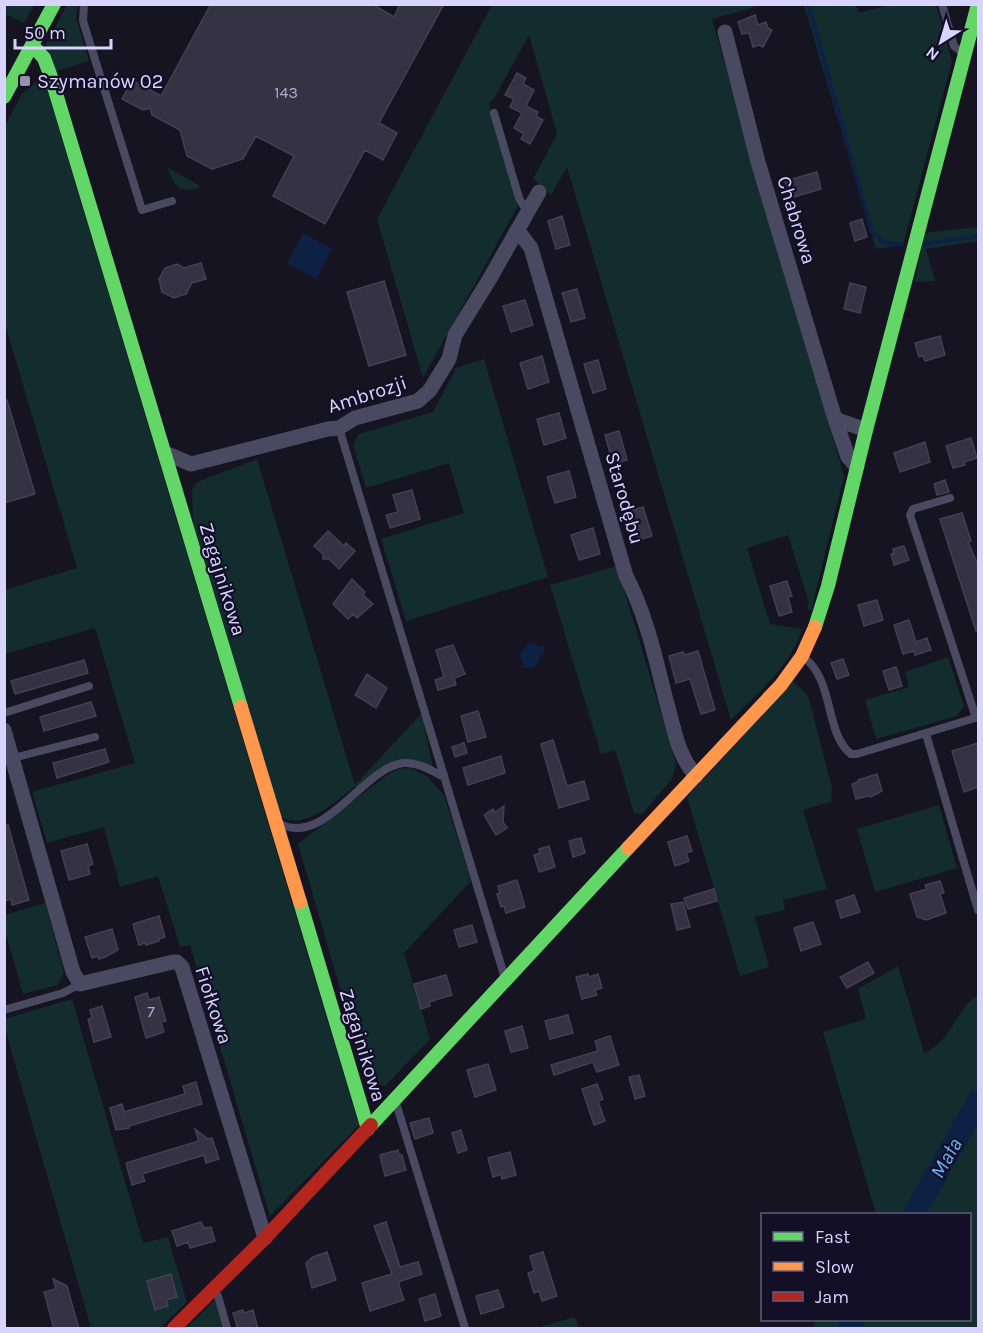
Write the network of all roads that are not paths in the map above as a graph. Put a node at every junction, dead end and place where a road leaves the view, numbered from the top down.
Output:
1 (54, 4) edge
2 (84, 4) edge
3 (942, 4) edge
4 (978, 4) edge
5 (725, 32) dead end
6 (32, 45) junction
7 (965, 54) junction
8 (4, 97) edge
9 (494, 113) dead end
10 (539, 192) dead end
11 (172, 201) dead end
12 (529, 209) junction
13 (516, 232) junction
14 (835, 419) junction
15 (339, 428) junction
16 (866, 430) junction
17 (165, 453) junction
18 (857, 467) junction
19 (950, 498) dead end
20 (802, 656) junction
21 (89, 686) dead end
22 (4, 713) edge
23 (977, 718) edge
24 (4, 730) edge
25 (926, 734) junction
26 (95, 737) dead end
27 (12, 758) junction
28 (696, 776) junction
29 (444, 777) junction
30 (277, 822) junction
31 (978, 910) edge
32 (505, 979) junction
33 (80, 984) junction
34 (4, 1010) edge
35 (395, 1100) junction
36 (368, 1129) junction
37 (265, 1238) junction
38 (213, 1290) junction
39 (174, 1329) edge
40 (227, 1329) edge
41 (465, 1329) edge

1 - 6 street
2 - 11 lane
3 - 7 lane
4 - 7 street
5 - 14 street, Chabrowa
6 - 8 street
6 - 17 street, Zagajnikowa
7 - 16 street
9 - 12 lane
10 - 12 street, Ambrozji
12 - 13 street, Ambrozji
13 - 15 street, Ambrozji
13 - 28 street, Starodębu
14 - 16 street
14 - 18 street, Chabrowa
15 - 17 street, Ambrozji
15 - 29 lane
16 - 18 street
17 - 30 street, Zagajnikowa
18 - 20 street
19 - 23 lane
20 - 25 lane
20 - 28 street
21 - 22 lane
23 - 25 lane
24 - 27 street
25 - 31 lane
26 - 27 lane
27 - 33 street
28 - 32 street
29 - 30 lane
29 - 32 lane
30 - 36 street, Zagajnikowa
32 - 35 street
33 - 34 lane
33 - 37 street, Fiołkowa
35 - 36 street
35 - 41 lane
36 - 37 street
37 - 38 street
38 - 39 street
38 - 40 lane

